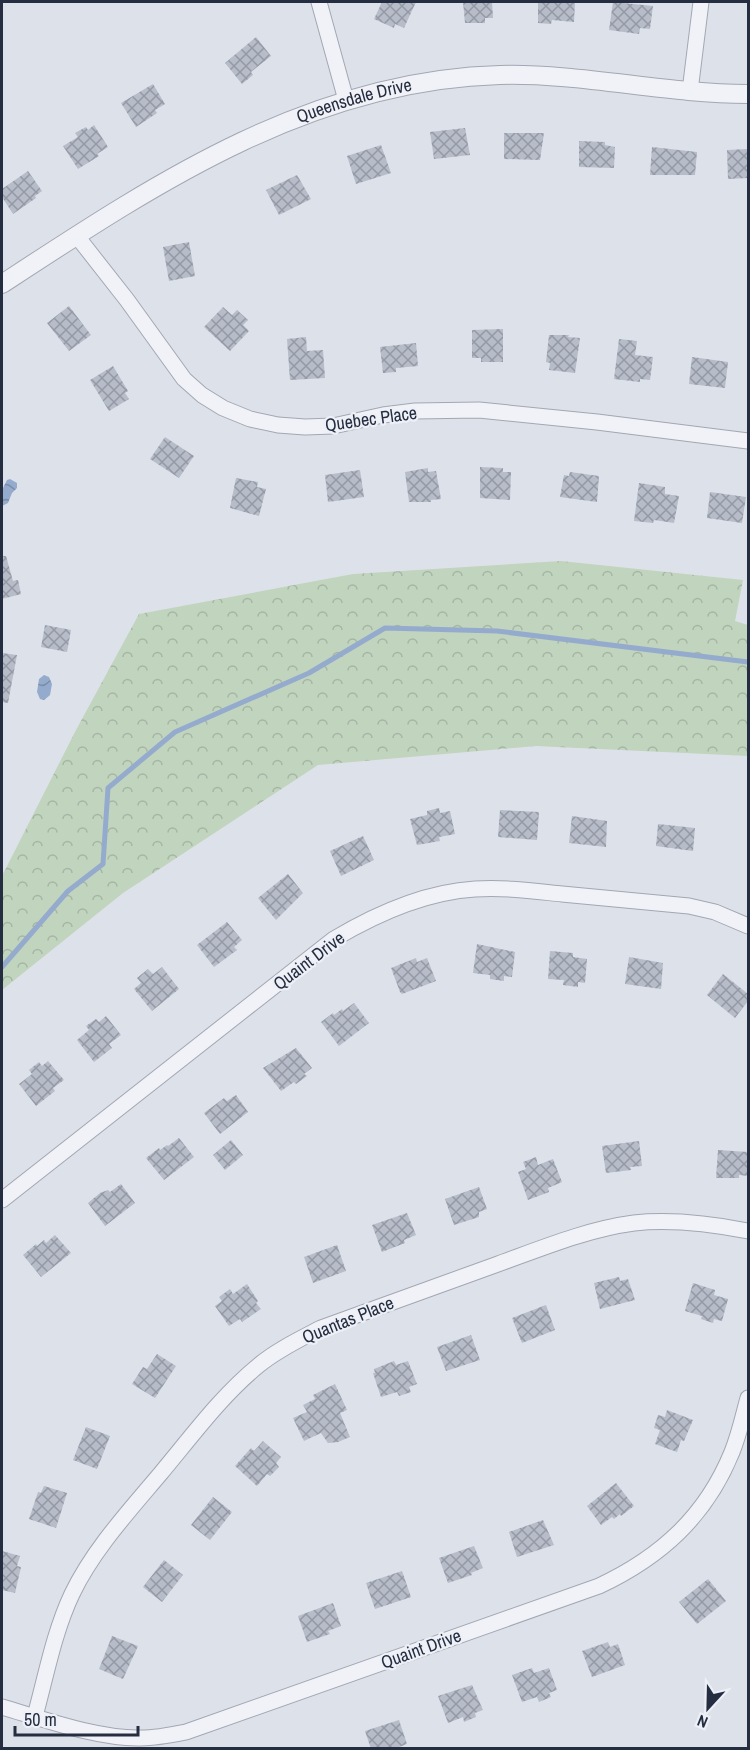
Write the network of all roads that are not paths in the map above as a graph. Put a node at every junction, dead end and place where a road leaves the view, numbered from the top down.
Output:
1 (319, 2) edge
2 (701, 2) edge
3 (690, 91) junction
4 (748, 94) edge
5 (346, 100) junction
6 (76, 235) junction
7 (2, 284) edge
8 (748, 441) edge
9 (748, 926) edge
10 (2, 1200) edge
11 (748, 1231) edge
12 (748, 1398) edge
13 (2, 1707) edge
14 (35, 1716) junction

1 - 5 street
2 - 3 street
3 - 4 street, Queensdale Drive
3 - 5 street, Queensdale Drive
5 - 6 street, Queensdale Drive
6 - 7 street, Queensdale Drive
6 - 8 street, Quebec Place
9 - 10 street, Quaint Drive
11 - 14 street, Quantas Place
12 - 14 street, Quaint Drive
13 - 14 street, Quaint Drive

